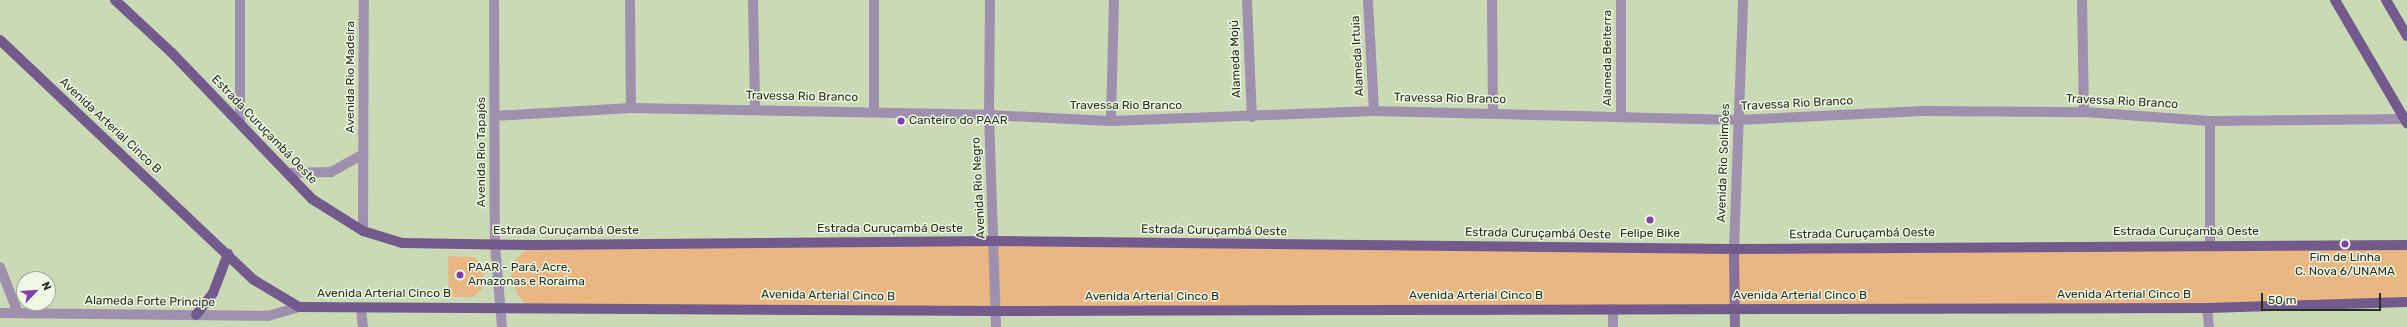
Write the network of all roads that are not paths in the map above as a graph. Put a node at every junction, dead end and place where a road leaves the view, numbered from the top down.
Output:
1 (240, 0) edge
2 (364, 0) edge
3 (494, 0) edge
4 (630, 0) edge
5 (753, 0) edge
6 (874, 0) edge
7 (990, 0) edge
8 (1114, 0) edge
9 (1247, 0) edge
10 (1368, 0) edge
11 (1492, 0) edge
12 (1621, 0) edge
13 (1743, 0) edge
14 (2082, 0) edge
15 (2335, 0) edge
16 (2386, 0) edge
17 (117, 1) edge
18 (2407, 36) edge
19 (0, 40) edge
20 (631, 108) junction
21 (755, 109) junction
22 (1374, 111) junction
23 (874, 112) junction
24 (1493, 112) junction
25 (2084, 112) junction
26 (989, 115) junction
27 (495, 116) junction
28 (1621, 116) junction
29 (1252, 117) junction
30 (1738, 120) junction
31 (1111, 121) junction
32 (2210, 121) junction
33 (2406, 121) edge
34 (240, 123) junction
35 (363, 154) junction
36 (288, 173) junction
37 (363, 231) junction
38 (995, 242) junction
39 (2210, 244) junction
40 (495, 245) junction
41 (2407, 245) edge
42 (1734, 249) junction
43 (228, 254) junction
44 (0, 267) edge
45 (2407, 302) edge
46 (501, 306) junction
47 (300, 307) junction
48 (361, 308) junction
49 (1734, 308) junction
50 (2207, 308) junction
51 (1613, 309) junction
52 (996, 311) junction
53 (0, 313) edge
54 (18, 313) junction
55 (196, 315) junction
56 (363, 327) edge
57 (502, 327) edge
58 (996, 327) edge
59 (1613, 327) edge
60 (1735, 327) edge
61 (2209, 327) edge

1 - 34 street
2 - 35 street, Avenida Rio Madeira
3 - 27 street, Avenida Rio Tapajós
4 - 20 street
5 - 21 street
6 - 23 street
7 - 26 street, Avenida Rio Negro
8 - 31 street
9 - 29 street, Alameda Mojú
10 - 22 street, Alameda Irtuia
11 - 24 street
12 - 28 street, Alameda Belterra
13 - 30 street, Avenida Rio Solimões
14 - 25 street
15 - 33 main road
16 - 18 main road
17 - 34 main road, Estrada Curuçambá Oeste
19 - 43 main road, Avenida Arterial Cinco B
20 - 21 street, Travessa Rio Branco
20 - 27 street, Travessa Rio Branco
21 - 23 street, Travessa Rio Branco
22 - 24 street, Travessa Rio Branco
22 - 29 street, Travessa Rio Branco
23 - 26 street, Travessa Rio Branco
24 - 28 street, Travessa Rio Branco
25 - 30 street, Travessa Rio Branco
25 - 32 street, Travessa Rio Branco
26 - 31 street, Travessa Rio Branco
26 - 38 street, Avenida Rio Negro
27 - 40 street, Avenida Rio Tapajós
28 - 30 street, Travessa Rio Branco
29 - 31 street, Travessa Rio Branco
30 - 42 street, Avenida Rio Solimões
32 - 33 street, Travessa Rio Branco
32 - 39 street
34 - 36 main road, Estrada Curuçambá Oeste
35 - 36 street
35 - 37 street, Avenida Rio Madeira
36 - 37 main road, Estrada Curuçambá Oeste
37 - 40 main road, Estrada Curuçambá Oeste
38 - 40 main road, Estrada Curuçambá Oeste
38 - 42 main road, Estrada Curuçambá Oeste
38 - 52 street, Avenida Rio Negro
39 - 41 main road, Estrada Curuçambá Oeste
39 - 42 main road, Estrada Curuçambá Oeste
40 - 46 street, Avenida Rio Tapajós
42 - 49 main road, Avenida Rio Solimões
43 - 47 main road, Avenida Arterial Cinco B
43 - 55 main road
44 - 54 street
45 - 50 main road, Avenida Arterial Cinco B
46 - 48 main road, Avenida Arterial Cinco B
46 - 52 main road, Avenida Arterial Cinco B
46 - 57 street, Avenida Rio Tapajós
47 - 48 main road, Avenida Arterial Cinco B
47 - 55 street, Alameda Forte Principe
48 - 56 street
49 - 50 main road, Avenida Arterial Cinco B
49 - 51 main road, Avenida Arterial Cinco B
49 - 60 main road, Avenida Rio Solimões
50 - 61 street
51 - 52 main road, Avenida Arterial Cinco B
51 - 59 street
52 - 58 street, Avenida Rio Negro
53 - 54 street, Alameda Forte Principe
54 - 55 street, Alameda Forte Principe

